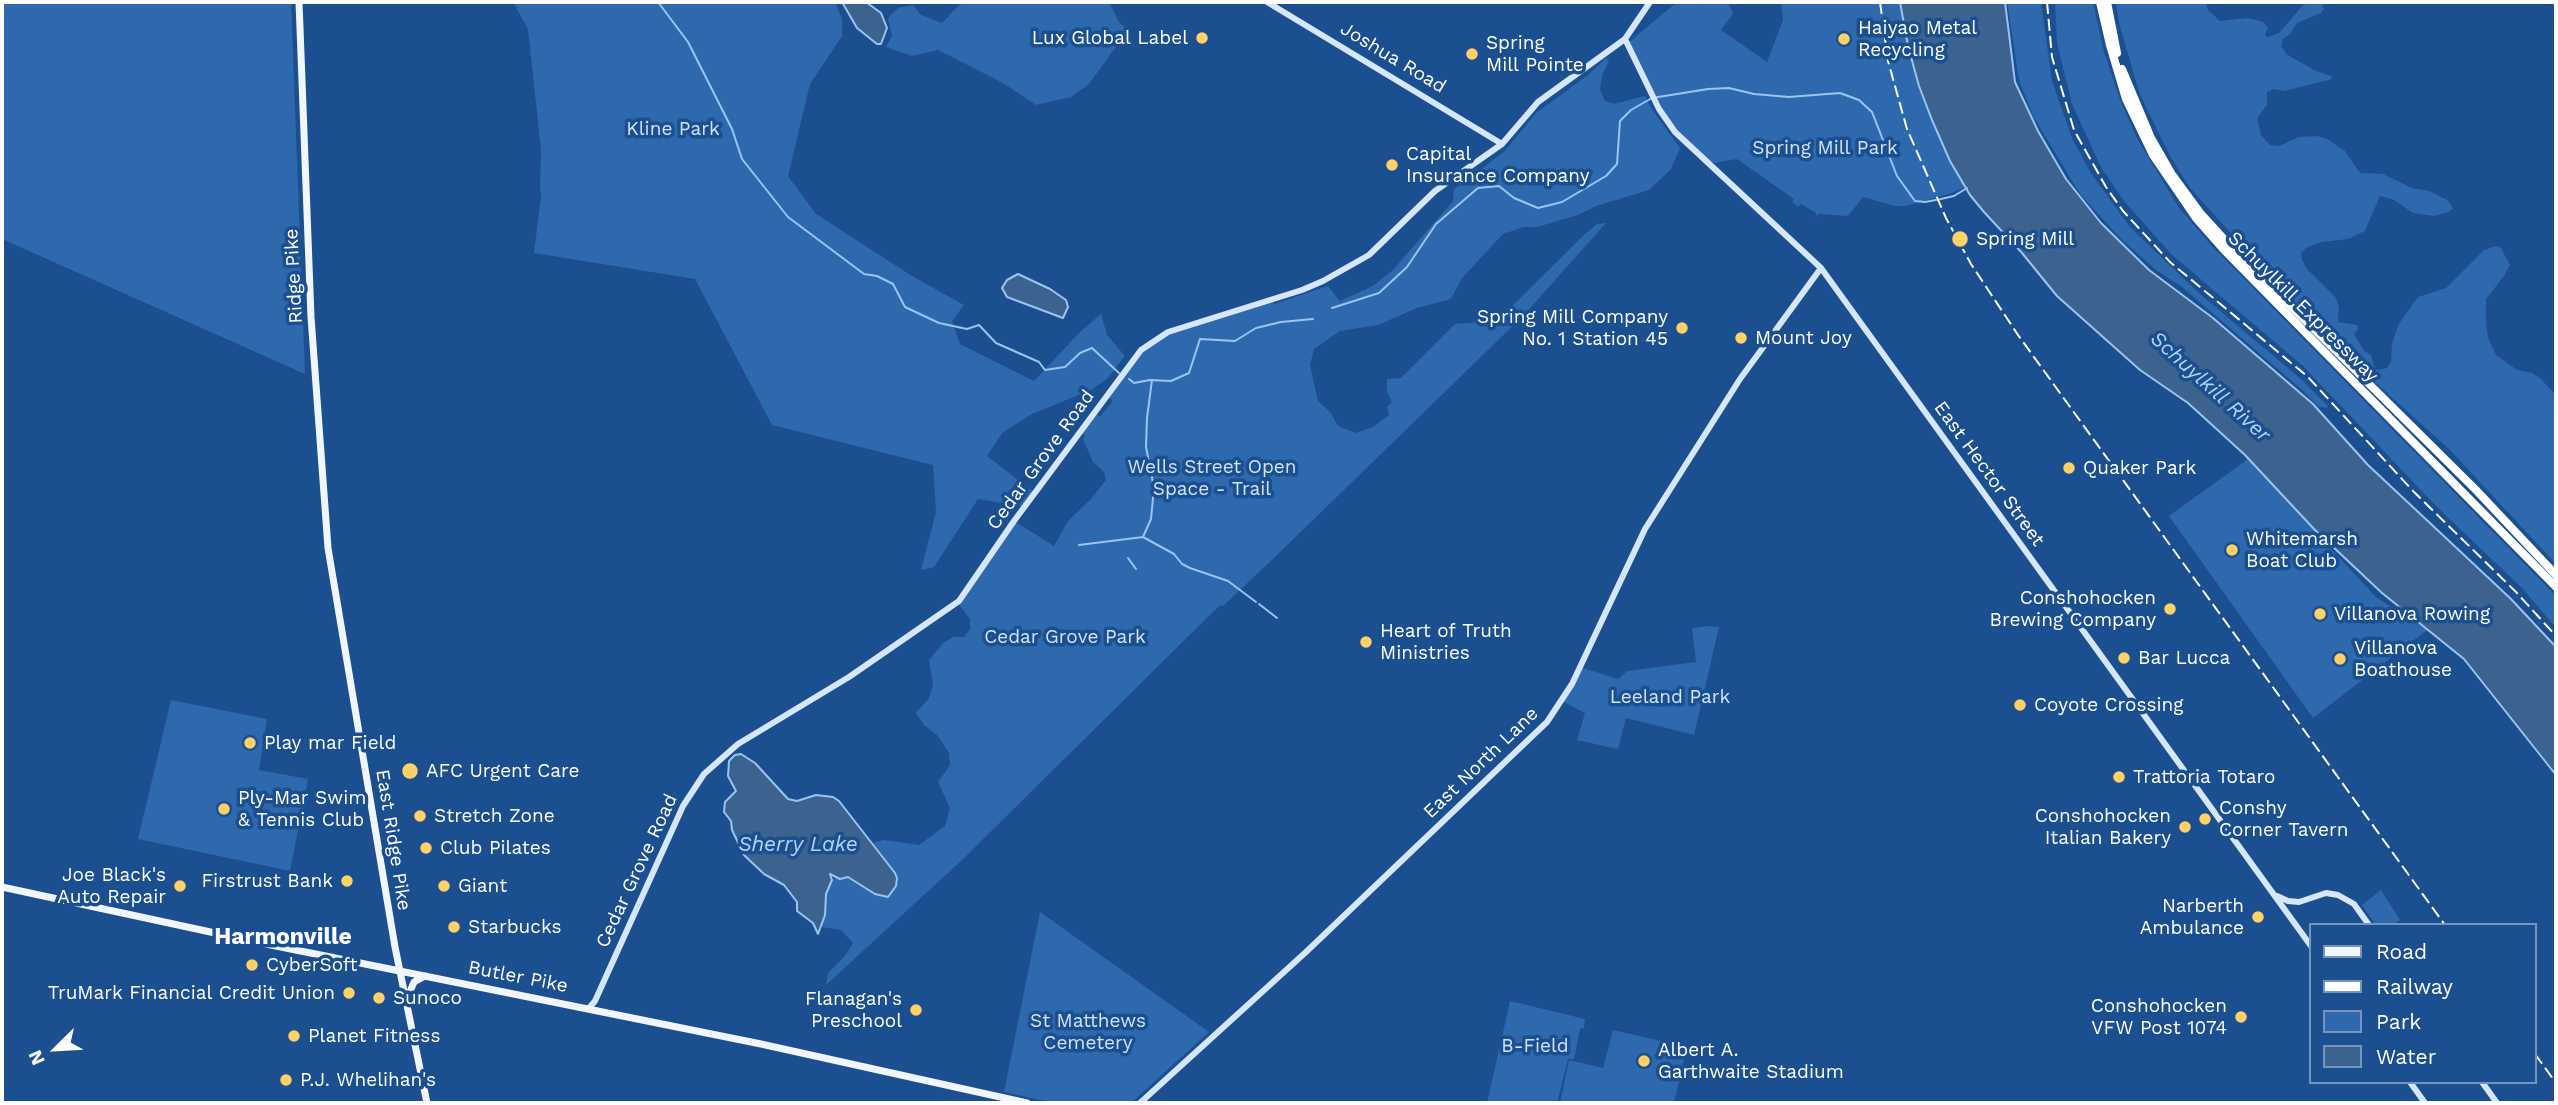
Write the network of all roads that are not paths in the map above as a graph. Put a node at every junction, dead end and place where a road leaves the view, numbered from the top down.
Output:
1 (299, 2) edge
2 (1266, 2) edge
3 (1650, 2) edge
4 (2100, 2) edge
5 (2107, 2) edge
6 (1625, 39) junction
7 (1502, 144) junction
8 (1821, 268) junction
9 (328, 548) joint
10 (2556, 575) edge
11 (2556, 587) edge
12 (2266, 884) junction
13 (2, 887) edge
14 (2299, 902) junction
15 (2289, 915) junction
16 (2367, 923) edge
17 (2310, 945) edge
18 (399, 970) junction
19 (427, 975) junction
20 (406, 1002) junction
21 (589, 1008) junction
22 (2411, 1084) edge
23 (2483, 1084) edge
24 (427, 1103) edge
25 (1027, 1103) edge
26 (1140, 1103) edge
27 (2425, 1103) edge
28 (2497, 1103) edge

1 - 9 main road, Ridge Pike
2 - 7 street, Joshua Road
3 - 6 street
4 - 11 highway, Schuylkill Expressway
5 - 10 highway, Schuylkill Expressway
6 - 7 street, Cedar Grove Road
6 - 8 street, East Hector Street
7 - 21 street, Cedar Grove Road
8 - 12 street, East Hector Street
8 - 26 street, East North Lane
9 - 18 main road, East Ridge Pike
12 - 14 street
12 - 15 street, East Hector Street
13 - 18 main road, Butler Pike
14 - 15 street
14 - 16 street
15 - 17 street, East Hector Street
18 - 19 main road, Butler Pike
18 - 20 main road, East Ridge Pike
19 - 20 main road
19 - 21 main road, Butler Pike
20 - 24 main road, East Ridge Pike
21 - 25 main road, Butler Pike
22 - 27 street
23 - 28 street

